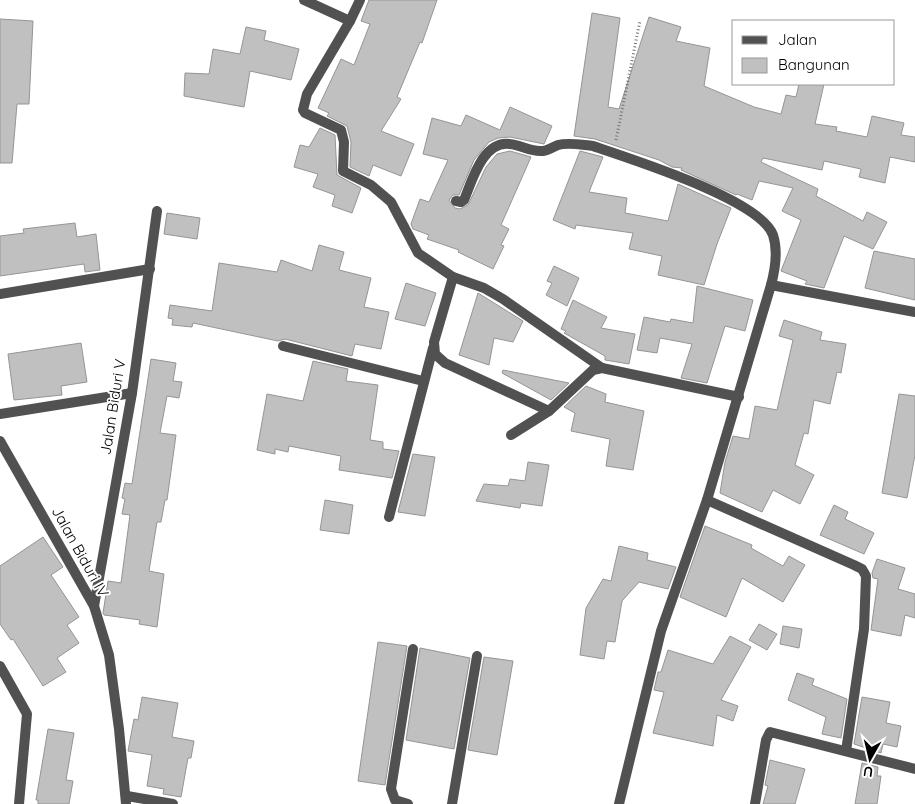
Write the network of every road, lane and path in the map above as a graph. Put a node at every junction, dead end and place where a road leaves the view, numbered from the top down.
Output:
1 (304, 0) edge
2 (360, 0) edge
3 (640, 21) dead end
4 (350, 22) junction
5 (614, 153) junction
6 (456, 201) dead end
7 (157, 211) dead end
8 (150, 269) junction
9 (453, 277) junction
10 (771, 285) junction
11 (0, 294) edge
12 (915, 312) edge
13 (283, 346) dead end
14 (433, 348) junction
15 (602, 368) junction
16 (423, 381) junction
17 (132, 393) junction
18 (738, 397) junction
19 (550, 411) junction
20 (0, 414) edge
21 (511, 435) dead end
22 (0, 441) edge
23 (707, 500) junction
24 (389, 518) dead end
25 (94, 606) junction
26 (413, 649) dead end
27 (477, 656) dead end
28 (0, 666) edge
29 (846, 751) junction
30 (915, 769) edge
31 (127, 800) edge
32 (19, 804) edge
33 (173, 804) edge
34 (408, 804) edge
35 (452, 804) edge
36 (619, 804) edge
37 (756, 804) edge

1 - 4 street
2 - 4 street
3 - 5 path
4 - 9 street
5 - 6 street
5 - 10 street
7 - 8 street, Jalan Biduri V
8 - 11 street
8 - 17 street, Jalan Biduri V
9 - 14 street
9 - 15 street
10 - 12 street
10 - 18 street
13 - 16 street
14 - 16 street
14 - 19 street
15 - 18 street
15 - 19 street
16 - 24 street
17 - 20 street
17 - 25 street, Jalan Biduri V
18 - 23 street
19 - 21 street
22 - 25 street, Jalan Biduri IV
23 - 29 street
23 - 36 street
25 - 31 street, Jalan Biduri IV
26 - 34 street
27 - 35 street
28 - 32 street
29 - 30 street
29 - 37 street
31 - 33 street

